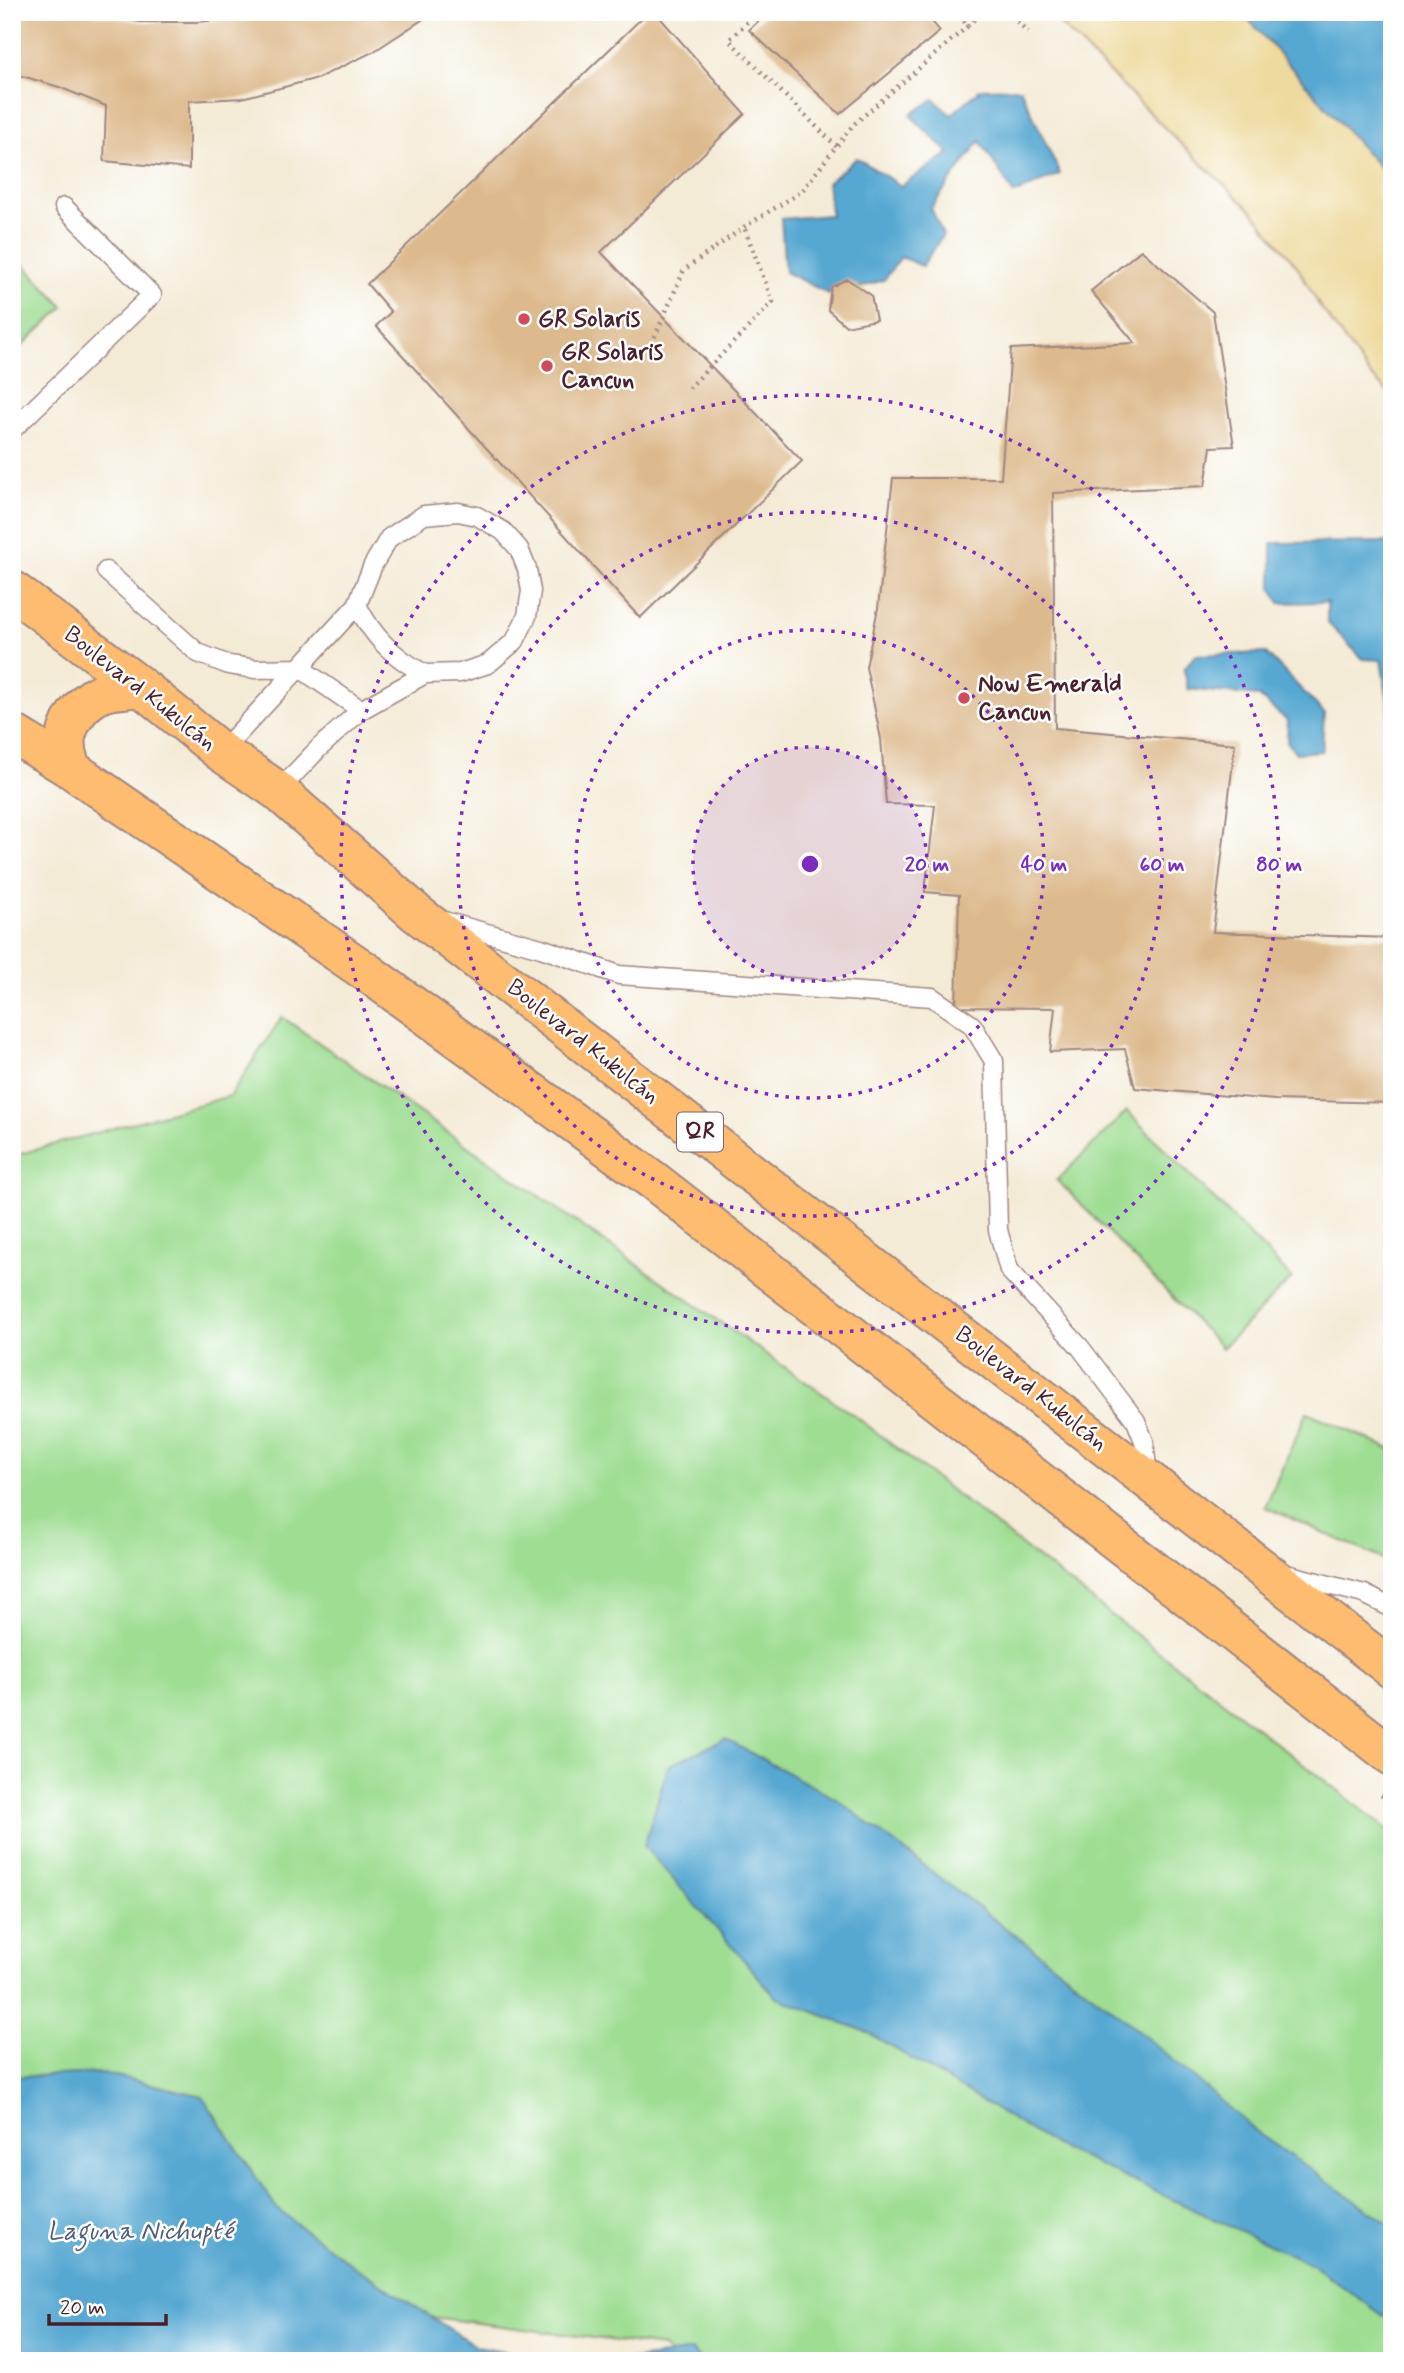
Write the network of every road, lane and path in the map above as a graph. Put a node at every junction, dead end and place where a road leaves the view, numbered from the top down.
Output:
1 (757, 12) edge
2 (956, 12) edge
3 (981, 12) edge
4 (1007, 12) edge
5 (968, 26) junction
6 (1028, 32) dead end
7 (837, 147) junction
8 (64, 208) dead end
9 (744, 227) junction
10 (649, 351) dead end
11 (689, 388) dead end
12 (12, 429) edge
13 (106, 571) dead end
14 (12, 590) edge
15 (356, 605) junction
16 (300, 668) junction
17 (425, 674) junction
18 (141, 687) junction
19 (361, 710) junction
20 (12, 733) edge
21 (221, 752) junction
22 (71, 769) junction
23 (278, 791) junction
24 (416, 913) junction
25 (1149, 1480) junction
26 (1261, 1567) junction
27 (1392, 1608) edge
28 (1392, 1669) edge
29 (1392, 1756) edge
30 (1381, 1794) dead end
31 (1392, 1802) edge

1 - 7 path
2 - 5 path
3 - 5 path
4 - 6 path
5 - 7 path
7 - 9 path
8 - 12 lane
9 - 10 path
9 - 11 path
13 - 16 lane
14 - 18 main road, Boulevard Kukulcán / QR
15 - 16 lane
15 - 17 lane
15 - 17 lane
16 - 19 lane
16 - 21 lane
17 - 19 lane
18 - 21 main road, Boulevard Kukulcán / QR
18 - 22 main road
19 - 23 lane
20 - 22 main road
21 - 23 main road, Boulevard Kukulcán / QR
22 - 29 main road
23 - 24 main road, Boulevard Kukulcán / QR
24 - 25 main road, Boulevard Kukulcán / QR
24 - 25 lane
25 - 26 main road, Boulevard Kukulcán / QR
26 - 27 lane
26 - 28 main road, Boulevard Kukulcán / QR
30 - 31 path

